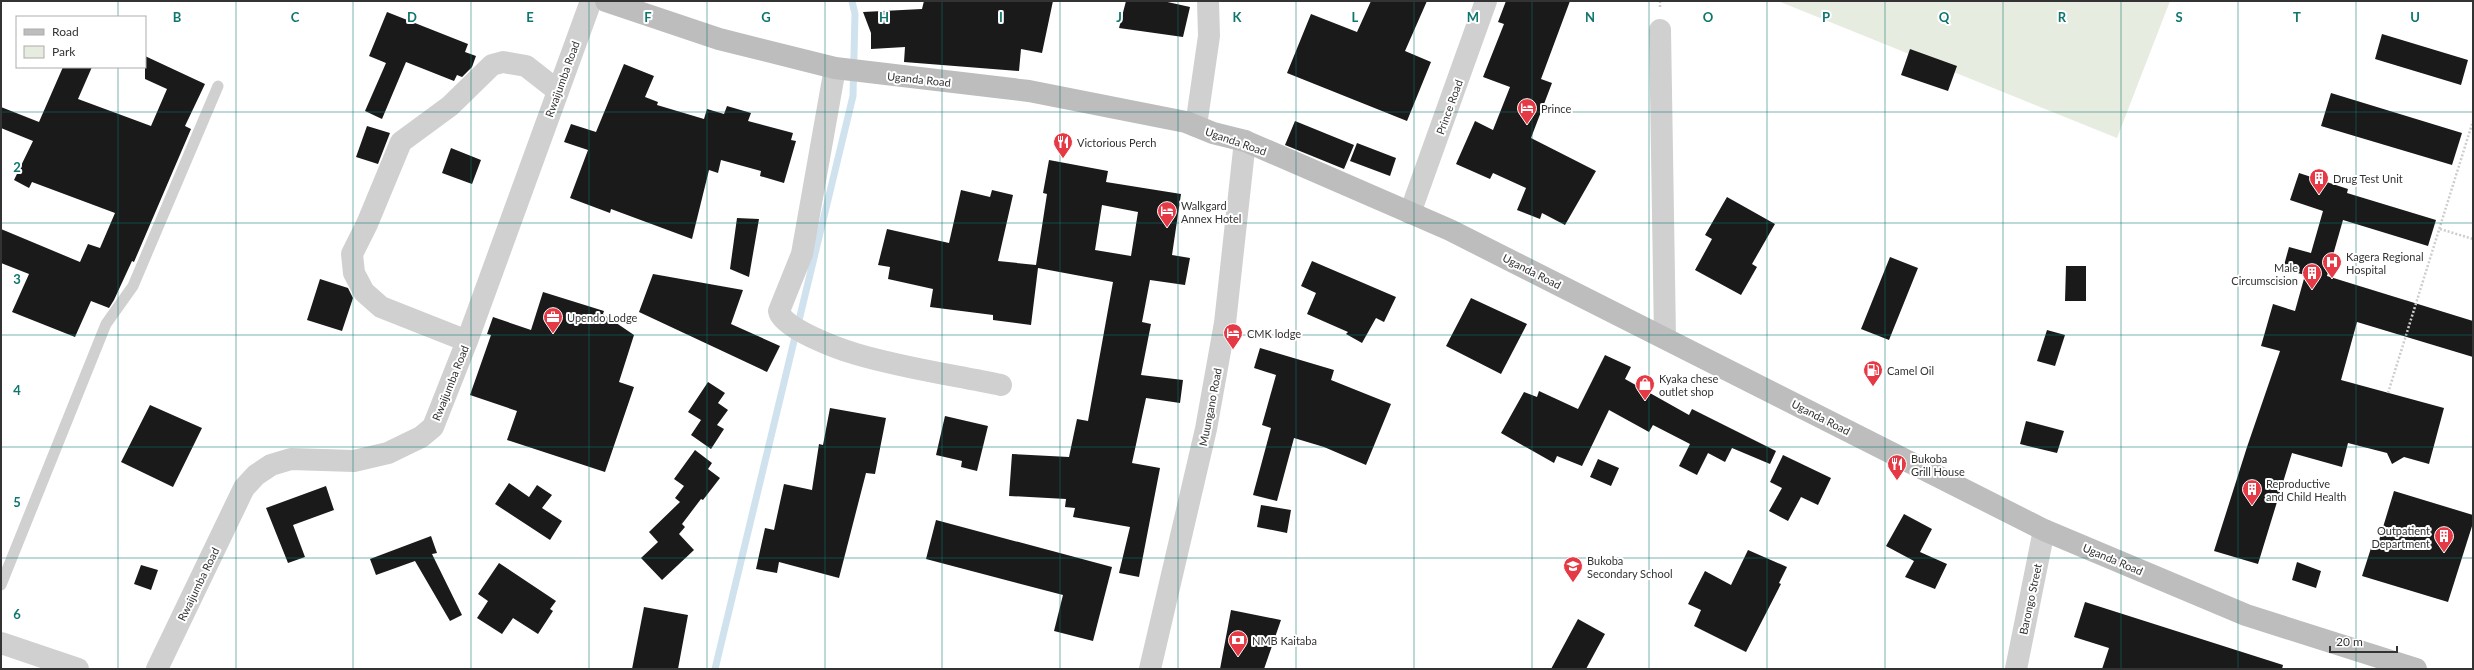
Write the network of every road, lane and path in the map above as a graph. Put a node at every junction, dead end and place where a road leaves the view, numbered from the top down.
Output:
1 (591, 1) edge
2 (606, 1) edge
3 (1208, 1) edge
4 (1486, 1) edge
5 (1660, 30) dead end
6 (835, 68) junction
7 (218, 86) dead end
8 (558, 91) junction
9 (2473, 121) edge
10 (1196, 126) junction
11 (1245, 141) junction
12 (1410, 213) junction
13 (2440, 229) junction
14 (2473, 239) edge
15 (1664, 338) junction
16 (467, 341) junction
17 (1001, 385) dead end
18 (2388, 393) dead end
19 (2044, 530) junction
20 (1, 584) edge
21 (1, 643) edge
22 (45, 663) edge
23 (78, 669) edge
24 (157, 669) edge
25 (1150, 669) edge
26 (2016, 669) edge
27 (2416, 669) edge

1 - 8 street, Rwaijumba Road
2 - 6 main road, Uganda Road
3 - 10 street
4 - 12 street, Prince Road
5 - 15 street
6 - 10 main road, Uganda Road
6 - 17 street
7 - 20 lane
8 - 16 street, Rwaijumba Road
8 - 16 street
9 - 13 path
10 - 11 main road, Uganda Road
11 - 12 main road, Uganda Road
11 - 25 street, Muungano Road
12 - 15 main road, Uganda Road
13 - 14 path
13 - 18 path
15 - 19 main road, Uganda Road
16 - 24 street, Rwaijumba Road
19 - 26 street, Barongo Street
19 - 27 main road, Uganda Road
21 - 22 street
22 - 23 street

